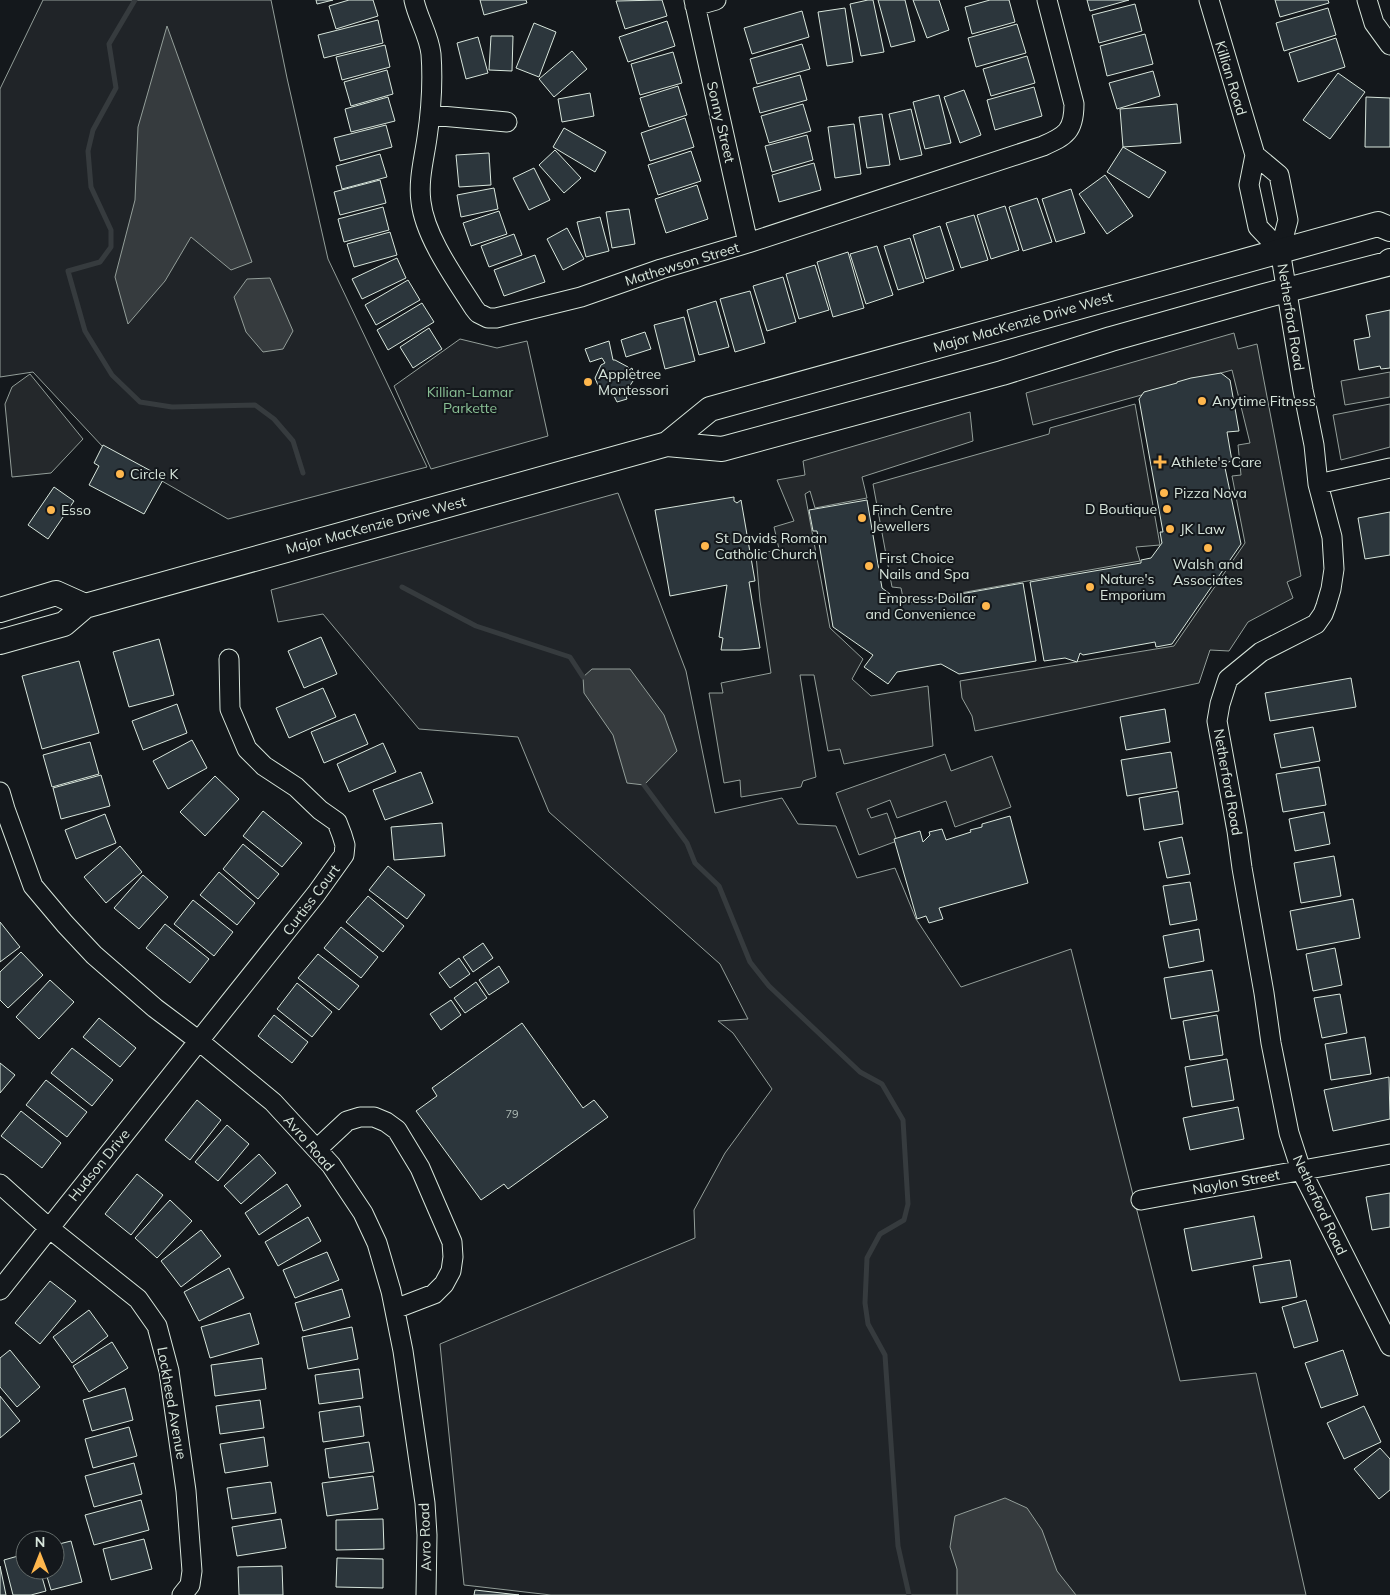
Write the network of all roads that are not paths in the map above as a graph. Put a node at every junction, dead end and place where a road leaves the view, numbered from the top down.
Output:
1 (414, 0) edge
2 (716, 0) edge
3 (1047, 0) edge
4 (1208, 0) edge
5 (1367, 0) edge
6 (695, 3) edge
7 (1390, 45) edge
8 (430, 116) junction
9 (507, 122) dead end
10 (1255, 155) junction
11 (1390, 229) edge
12 (748, 243) junction
13 (1280, 250) junction
14 (1390, 261) edge
15 (1287, 290) junction
16 (667, 444) junction
17 (1390, 468) edge
18 (1318, 484) junction
19 (85, 606) junction
20 (0, 610) edge
21 (0, 642) edge
22 (228, 659) dead end
23 (0, 792) edge
24 (199, 1041) junction
25 (318, 1149) junction
26 (1390, 1154) edge
27 (1301, 1170) junction
28 (0, 1184) edge
29 (1142, 1200) dead end
30 (49, 1228) junction
31 (0, 1290) edge
32 (395, 1309) junction
33 (1390, 1346) edge
34 (182, 1595) edge
35 (426, 1595) edge

1 - 8 street, Mathewson Street
2 - 6 street
3 - 12 street, Mathewson Street
4 - 10 street, Killian Road
5 - 7 street
6 - 12 street, Sonny Street
8 - 9 street
8 - 12 street, Mathewson Street
10 - 13 street, Killian Road
10 - 13 street
11 - 13 main road, Major MacKenzie Drive West
13 - 15 street, Netherford Road
13 - 16 main road, Major MacKenzie Drive West
14 - 15 main road, Major MacKenzie Drive West
15 - 16 main road, Major MacKenzie Drive West
15 - 18 street, Netherford Road
16 - 19 main road, Major MacKenzie Drive West
17 - 18 street
18 - 27 street, Netherford Road
19 - 20 main road
19 - 21 main road, Major MacKenzie Drive West
22 - 24 street, Curtiss Court
23 - 24 street, Avro Road
24 - 25 street, Avro Road
24 - 30 street, Hudson Drive
25 - 32 street, Avro Road
25 - 32 street
26 - 27 street, Naylon Street
27 - 29 street, Naylon Street
27 - 33 street, Netherford Road
28 - 30 street, Lockheed Avenue
30 - 31 street, Hudson Drive
30 - 34 street, Lockheed Avenue
32 - 35 street, Avro Road

